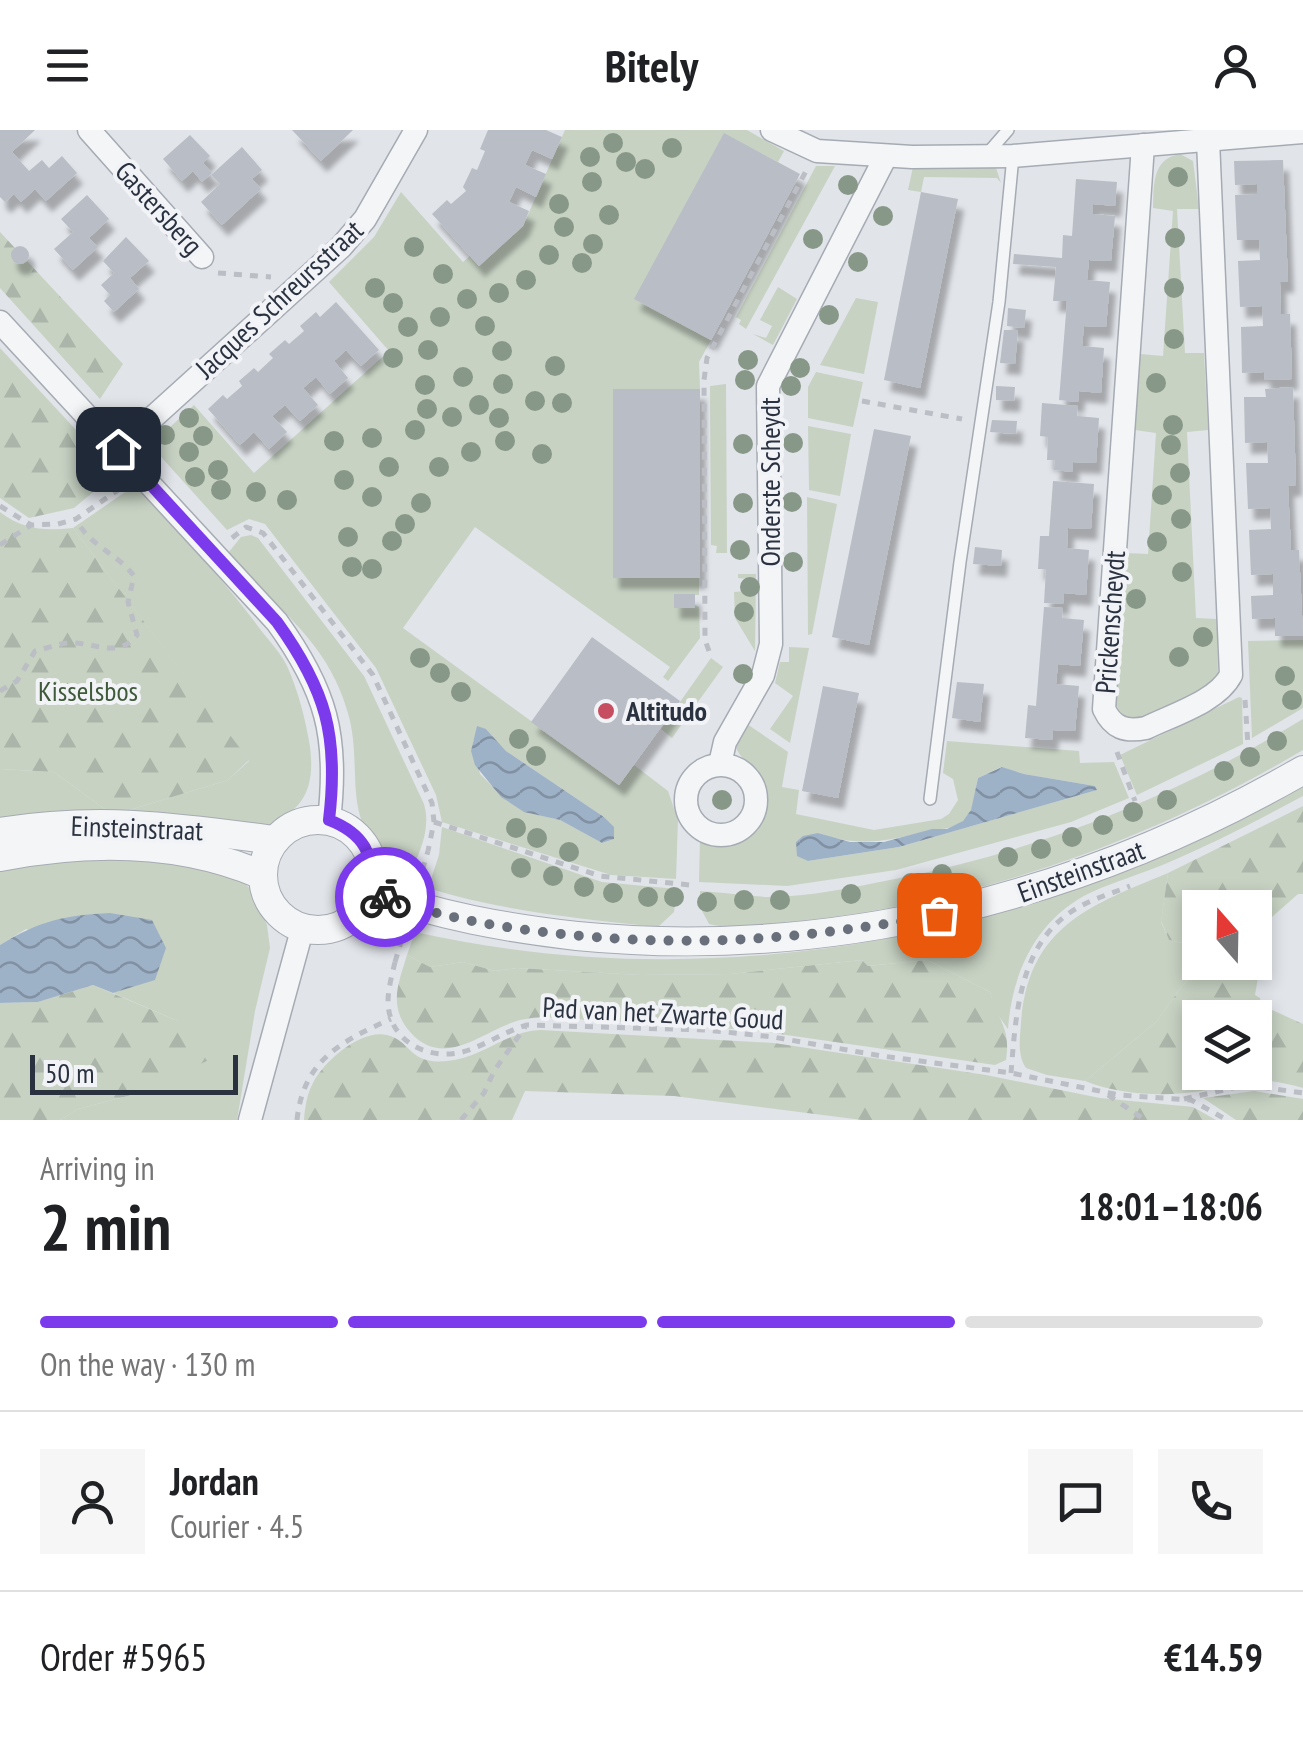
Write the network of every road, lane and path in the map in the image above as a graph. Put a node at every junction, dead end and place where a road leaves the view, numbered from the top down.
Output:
1 (89, 130) edge
2 (416, 130) edge
3 (772, 130) edge
4 (1008, 130) edge
5 (1303, 132) edge
6 (1223, 136) edge
7 (1143, 145) junction
8 (886, 156) junction
9 (1013, 156) junction
10 (984, 157) junction
11 (805, 174) dead end
12 (202, 257) joint
13 (287, 293) junction
14 (0, 322) edge
15 (862, 401) dead end
16 (981, 422) junction
17 (118, 449) junction
18 (140, 472) junction
19 (0, 506) edge
20 (76, 519) junction
21 (32, 525) junction
22 (230, 539) dead end
23 (0, 545) edge
24 (709, 651) dead end
25 (1232, 675) junction
26 (0, 691) edge
27 (1122, 729) junction
28 (1248, 746) dead end
29 (720, 764) dead end
30 (1303, 770) edge
31 (930, 798) dead end
32 (1135, 801) dead end
33 (329, 820) junction
34 (434, 822) junction
35 (0, 832) edge
36 (274, 840) junction
37 (0, 857) edge
38 (262, 875) junction
39 (690, 885) dead end
40 (1129, 886) dead end
41 (371, 892) junction
42 (302, 930) junction
43 (391, 1019) junction
44 (527, 1025) junction
45 (1012, 1073) junction
46 (1101, 1091) junction
47 (1303, 1093) edge
48 (1181, 1100) junction
49 (250, 1120) edge
50 (297, 1120) edge
51 (461, 1120) edge
52 (1145, 1120) edge
53 (1227, 1120) edge

1 - 12 street, Gastersberg
2 - 13 street, Jacques Schreursstraat
3 - 8 street
4 - 10 lane
5 - 6 street
6 - 7 street
6 - 25 street
7 - 9 street
7 - 27 street, Prickenscheydt
8 - 10 street
8 - 29 street, Onderste Scheydt
9 - 10 street
9 - 16 lane
11 - 24 path
12 - 13 path, Gastersberg
13 - 17 street, Jacques Schreursstraat
14 - 17 street
15 - 16 path
16 - 31 lane
17 - 18 street
18 - 20 path
18 - 33 street
19 - 21 path
20 - 21 path
20 - 26 path
21 - 23 path
22 - 34 path
25 - 27 street, Prickenscheydt
25 - 28 path
27 - 32 path
30 - 41 street, Einsteinstraat
33 - 36 street
33 - 41 street
34 - 39 path
34 - 43 path, bridge
35 - 36 street, Einsteinstraat
36 - 38 street
37 - 38 street, Einsteinstraat
38 - 42 street
40 - 45 path
41 - 42 street
42 - 49 street
43 - 44 path, Pad van het Zwarte Goud
43 - 50 path
44 - 45 path, Pad van het Zwarte Goud
44 - 51 path
45 - 46 path, Pad van het Zwarte Goud
46 - 48 path, Pad van het Zwarte Goud
46 - 52 path
47 - 48 path
48 - 53 path, Pad van het Zwarte Goud

